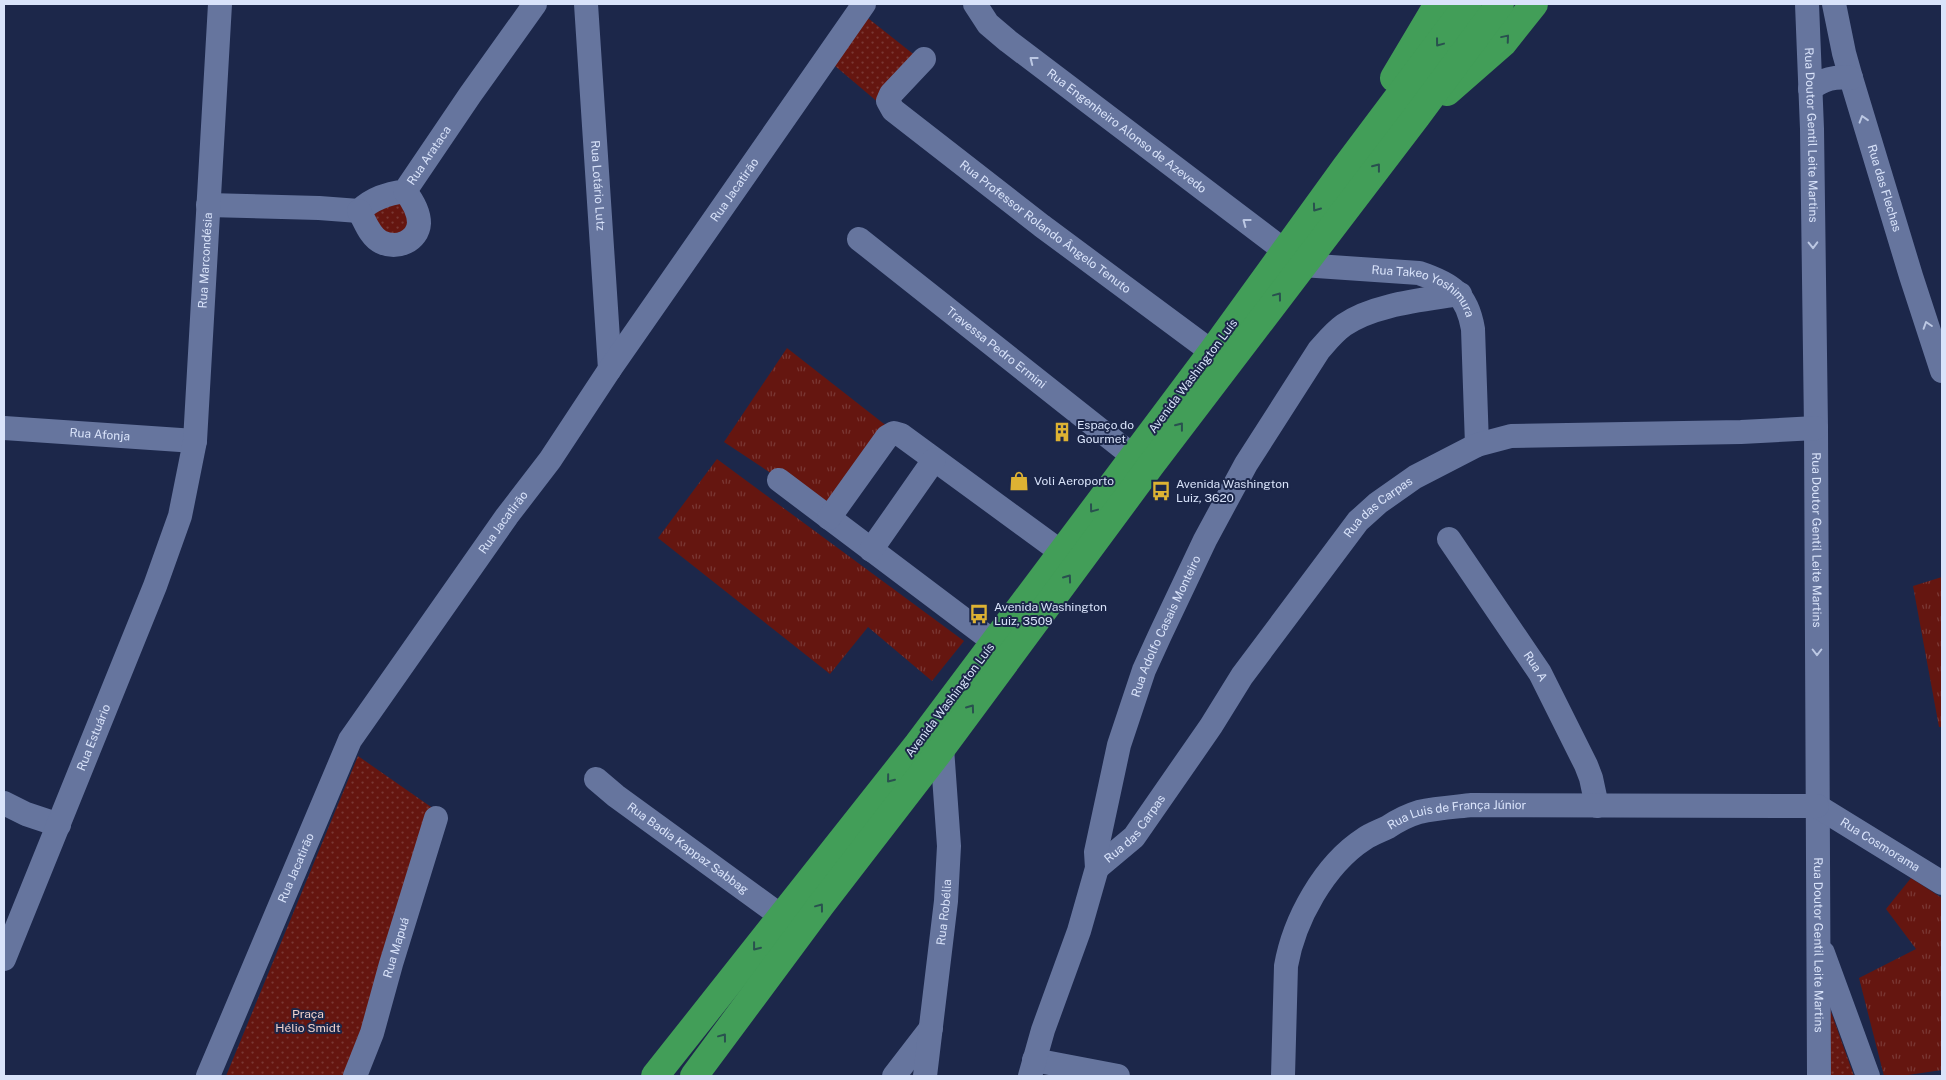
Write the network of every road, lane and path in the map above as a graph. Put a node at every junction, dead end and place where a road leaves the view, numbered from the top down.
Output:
1 (220, 4) edge
2 (535, 4) edge
3 (586, 4) edge
4 (864, 4) edge
5 (975, 4) edge
6 (1438, 4) edge
7 (1468, 4) edge
8 (1500, 4) edge
9 (1534, 4) edge
10 (1808, 4) edge
11 (1834, 4) edge
12 (1808, 43) junction
13 (1842, 43) junction
14 (924, 59) dead end
15 (1851, 78) junction
16 (1810, 89) junction
17 (1417, 116) junction
18 (1345, 168) junction
19 (405, 191) junction
20 (208, 205) junction
21 (359, 211) junction
22 (859, 239) dead end
23 (1293, 258) junction
24 (1460, 294) junction
25 (1212, 352) junction
26 (610, 369) junction
27 (1942, 371) edge
28 (4, 428) edge
29 (1816, 428) junction
30 (195, 441) junction
31 (1477, 445) junction
32 (1133, 456) junction
33 (934, 460) junction
34 (779, 480) dead end
35 (173, 516) joint
36 (829, 518) junction
37 (1449, 539) dead end
38 (871, 550) junction
39 (1061, 552) junction
40 (994, 642) junction
41 (942, 748) junction
42 (596, 779) dead end
43 (4, 803) edge
44 (1597, 806) junction
45 (1817, 806) junction
46 (436, 818) dead end
47 (58, 825) junction
48 (1098, 868) junction
49 (1942, 883) edge
50 (781, 916) junction
51 (1818, 938) junction
52 (4, 959) edge
53 (931, 1028) junction
54 (1032, 1068) edge
55 (208, 1076) edge
56 (355, 1076) edge
57 (655, 1076) edge
58 (694, 1076) edge
59 (894, 1076) edge
60 (925, 1076) edge
61 (1118, 1076) edge
62 (1283, 1076) edge
63 (1819, 1076) edge
64 (1868, 1076) edge

1 - 20 street, Rua Marcondésia
2 - 19 street, Rua Arataca
3 - 26 street, Rua Lotário Lutz
4 - 26 street, Rua Jacatirão
23 -> 5 street, Rua Engenheiro Alonso de Azevedo
6 - 18 highway
7 -> 18 highway, Avenida Washington Luís
8 - 17 highway, Avenida Washington Luís
17 -> 9 highway
10 - 12 street, Rua Doutor Gentil Leite Martins
11 - 13 street, Rua das Flechas
12 - 13 street
12 - 16 street, Rua Doutor Gentil Leite Martins
13 - 15 street, Rua das Flechas
14 - 25 street, Rua Professor Rolando Ângelo Tenuto
15 - 16 street
27 -> 15 street, Rua das Flechas
16 -> 29 street, Rua Doutor Gentil Leite Martins
23 -> 17 highway, Avenida Washington Luís
18 -> 23 highway, Avenida Washington Luís
19 - 21 street, Rua Arataca
19 - 21 street
20 - 21 street
20 - 30 street, Rua Marcondésia
22 - 32 street, Travessa Pedro Ermini
23 - 24 street, Rua Takeo Yoshimura
23 - 25 highway, Avenida Washington Luís
41 -> 23 highway, Avenida Washington Luís
24 - 31 street, Rua Takeo Yoshimura
24 - 48 street, Rua Adolfo Casais Monteiro
25 - 32 highway, Avenida Washington Luís
26 - 55 street, Rua Jacatirão
28 - 30 street, Rua Afonja
29 - 31 street, Rua das Carpas
29 -> 45 street, Rua Doutor Gentil Leite Martins
30 - 35 street, Rua Marcondésia
31 - 48 street, Rua das Carpas
32 -> 39 highway, Avenida Washington Luís
33 - 36 street
33 - 38 street
33 - 39 street
34 - 36 street
35 - 47 street, Rua Estuário
36 - 38 street
37 - 44 street, Rua A
38 - 40 street
39 - 40 highway, Avenida Washington Luís
40 -> 50 highway, Avenida Washington Luís
41 - 53 street, Rua Robélia
58 -> 41 highway, Avenida Washington Luís
42 - 50 street, Rua Badia Kappaz Sabbag
43 - 47 street
44 - 45 street, Rua Luis de França Júnior
44 - 62 street, Rua Luis de França Júnior
45 - 49 street, Rua Cosmorama
45 - 51 street, Rua Doutor Gentil Leite Martins
46 - 56 street, Rua Mapuá
47 - 52 street, Rua Estuário
48 - 54 street, Rua Adolfo Casais Monteiro
50 -> 57 highway, Avenida Washington Luís
51 - 63 street, Rua Doutor Gentil Leite Martins
51 - 64 street
53 - 59 street
53 - 60 street, Rua Robélia
54 - 61 street

